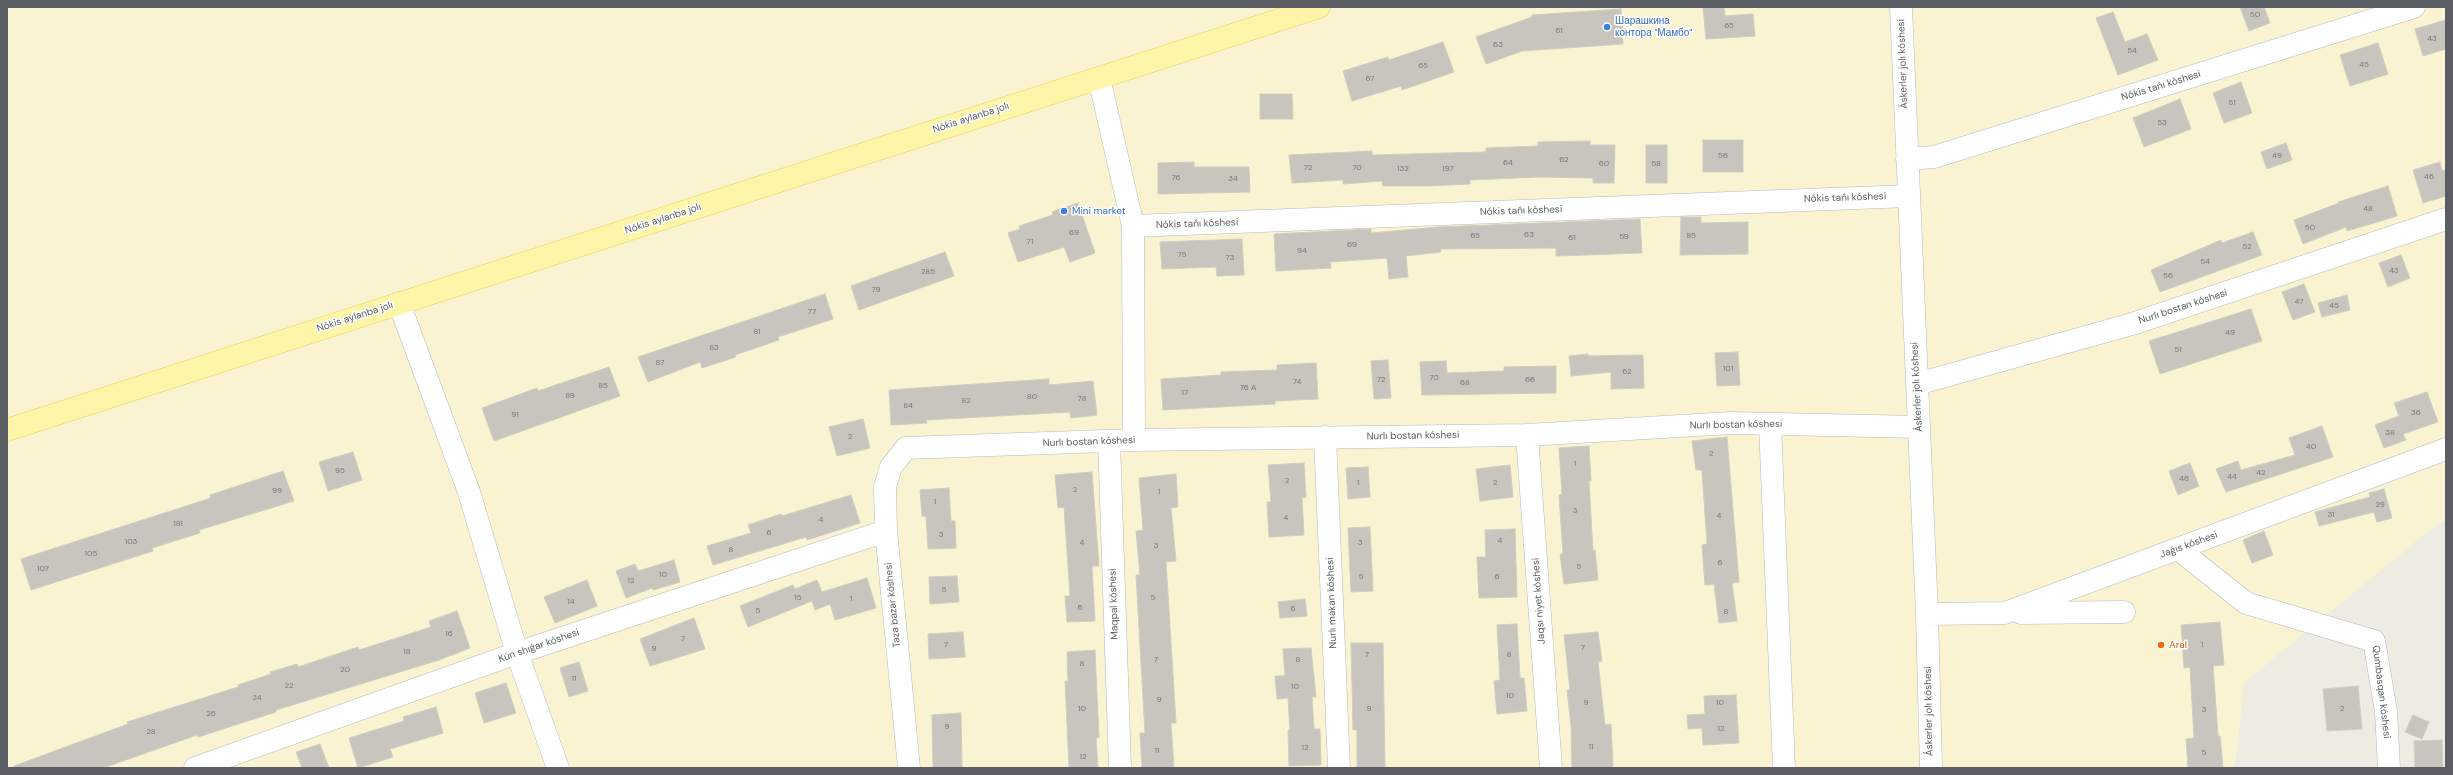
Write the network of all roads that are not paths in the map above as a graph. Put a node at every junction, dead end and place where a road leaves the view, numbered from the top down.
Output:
1 (1319, 7) edge
2 (1901, 7) edge
3 (2414, 7) edge
4 (1099, 78) junction
5 (1907, 159) junction
6 (1909, 196) junction
7 (2446, 219) edge
8 (1133, 226) junction
9 (399, 303) junction
10 (1917, 384) junction
11 (1770, 424) junction
12 (1919, 427) junction
13 (7, 430) edge
14 (1527, 435) junction
15 (1325, 438) junction
16 (1134, 440) junction
17 (1109, 441) junction
18 (906, 448) joint
19 (2446, 449) edge
20 (886, 531) junction
21 (2178, 549) junction
22 (2124, 612) dead end
23 (2005, 613) junction
24 (1927, 614) junction
25 (517, 653) junction
26 (195, 768) edge
27 (558, 768) edge
28 (909, 768) edge
29 (1120, 768) edge
30 (1339, 768) edge
31 (1550, 768) edge
32 (1784, 768) edge
33 (1931, 768) edge
34 (2389, 768) edge

1 - 4 main road, Nókis aylanba jolı
2 - 5 street, Áskerler jolı kóshesi
3 - 5 street, Nókis tańı kóshesi
4 - 8 street
4 - 9 main road, Nókis aylanba jolı
5 - 6 street, Áskerler jolı kóshesi
6 - 8 street, Nókis tańı kóshesi
6 - 10 street, Áskerler jolı kóshesi
7 - 10 street, Nurlı bostan kóshesi
8 - 16 street
9 - 13 main road, Nókis aylanba jolı
9 - 25 street
10 - 12 street, Áskerler jolı kóshesi
11 - 12 street, Nurlı bostan kóshesi
11 - 14 street, Nurlı bostan kóshesi
11 - 32 street
12 - 24 street, Áskerler jolı kóshesi
14 - 15 street, Nurlı bostan kóshesi
14 - 31 street, Jaqsı niyet kóshesi
15 - 16 street, Nurlı bostan kóshesi
15 - 30 street, Nurlı makan kóshesi
16 - 17 street, Nurlı bostan kóshesi
17 - 18 street, Nurlı bostan kóshesi
17 - 29 street, Maqpal kóshesi
18 - 20 street, Taza bazar kóshesi
19 - 21 street, Jaǵıs kóshesi
20 - 25 street, Kún shıǵar kóshesi
20 - 28 street, Taza bazar kóshesi
21 - 23 street, Jaǵıs kóshesi
21 - 34 street, Qumbasqan kóshesi
22 - 23 street
23 - 24 street, Jaǵıs kóshesi
24 - 33 street, Áskerler jolı kóshesi
25 - 26 street, Kún shıǵar kóshesi
25 - 27 street

